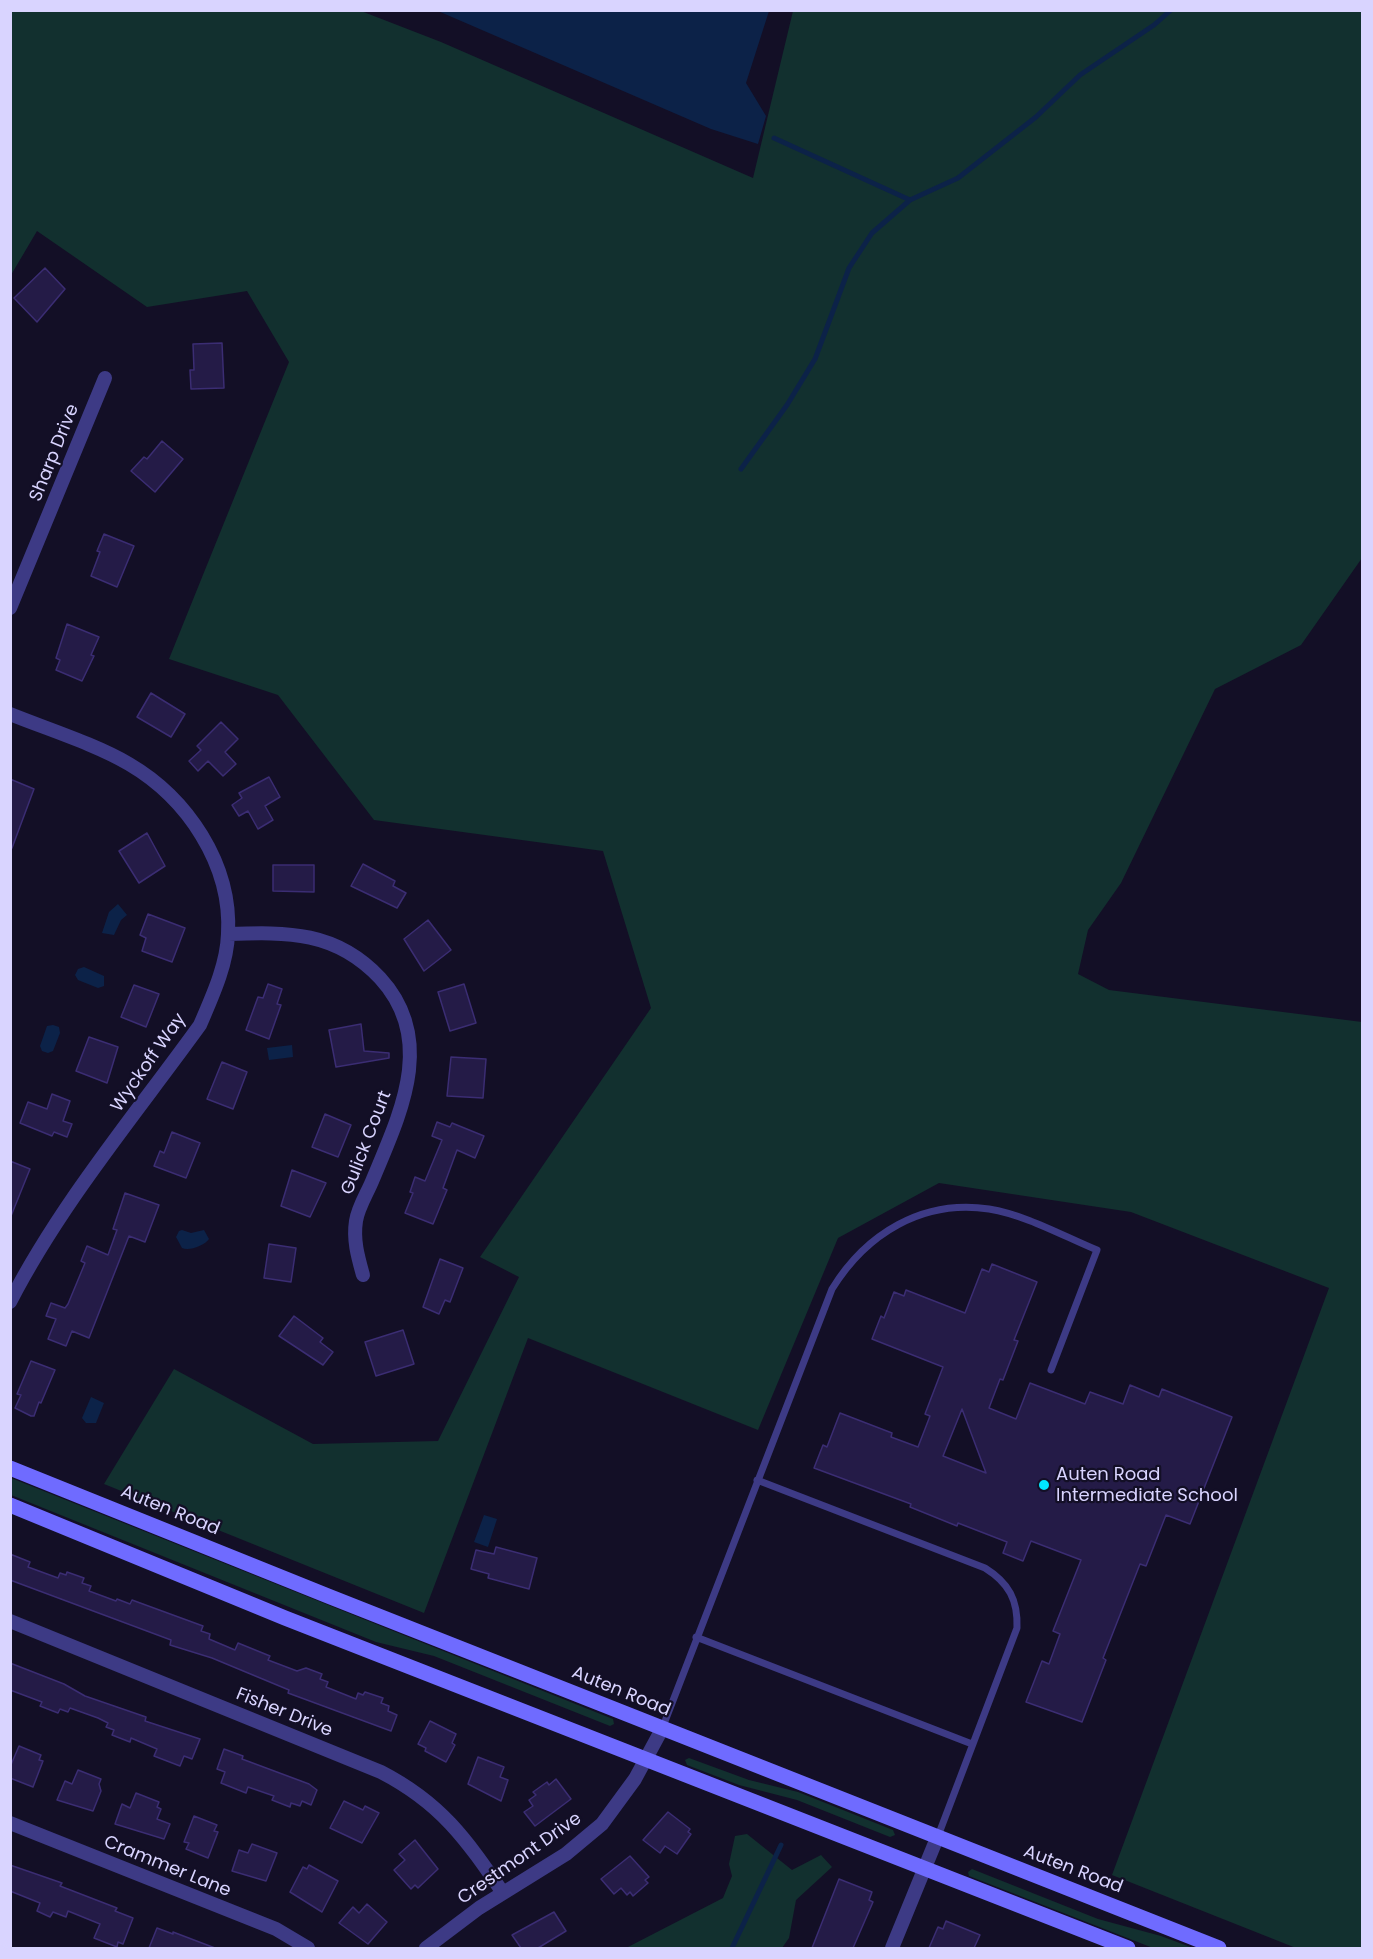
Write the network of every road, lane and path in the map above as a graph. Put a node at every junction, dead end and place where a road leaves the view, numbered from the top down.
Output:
1 (105, 378) dead end
2 (10, 608) edge
3 (10, 714) edge
4 (228, 934) junction
5 (363, 1275) dead end
6 (10, 1302) edge
7 (1051, 1370) dead end
8 (10, 1468) edge
9 (757, 1480) junction
10 (10, 1505) edge
11 (10, 1621) edge
12 (696, 1637) junction
13 (662, 1729) junction
14 (972, 1744) junction
15 (646, 1760) junction
16 (10, 1823) edge
17 (937, 1838) junction
18 (925, 1868) junction
19 (503, 1893) junction
20 (308, 1948) edge
21 (426, 1948) edge
22 (892, 1948) edge
23 (1128, 1948) edge
24 (1219, 1948) edge

1 - 2 street, Sharp Drive
3 - 4 street, Wyckoff Way
4 - 5 street, Gulick Court
4 - 6 street, Wyckoff Way
7 - 9 lane
8 - 13 street, Auten Road
9 - 12 lane
9 - 14 lane
10 - 15 street
11 - 19 street, Fisher Drive
12 - 13 lane
12 - 14 lane
13 - 15 street, Crestmont Drive
13 - 17 street, Auten Road
14 - 17 lane
15 - 18 street
15 - 19 street, Crestmont Drive
16 - 20 street, Crammer Lane
17 - 18 street
17 - 24 street, Auten Road
18 - 22 street
18 - 23 street
19 - 21 street, Crestmont Drive

